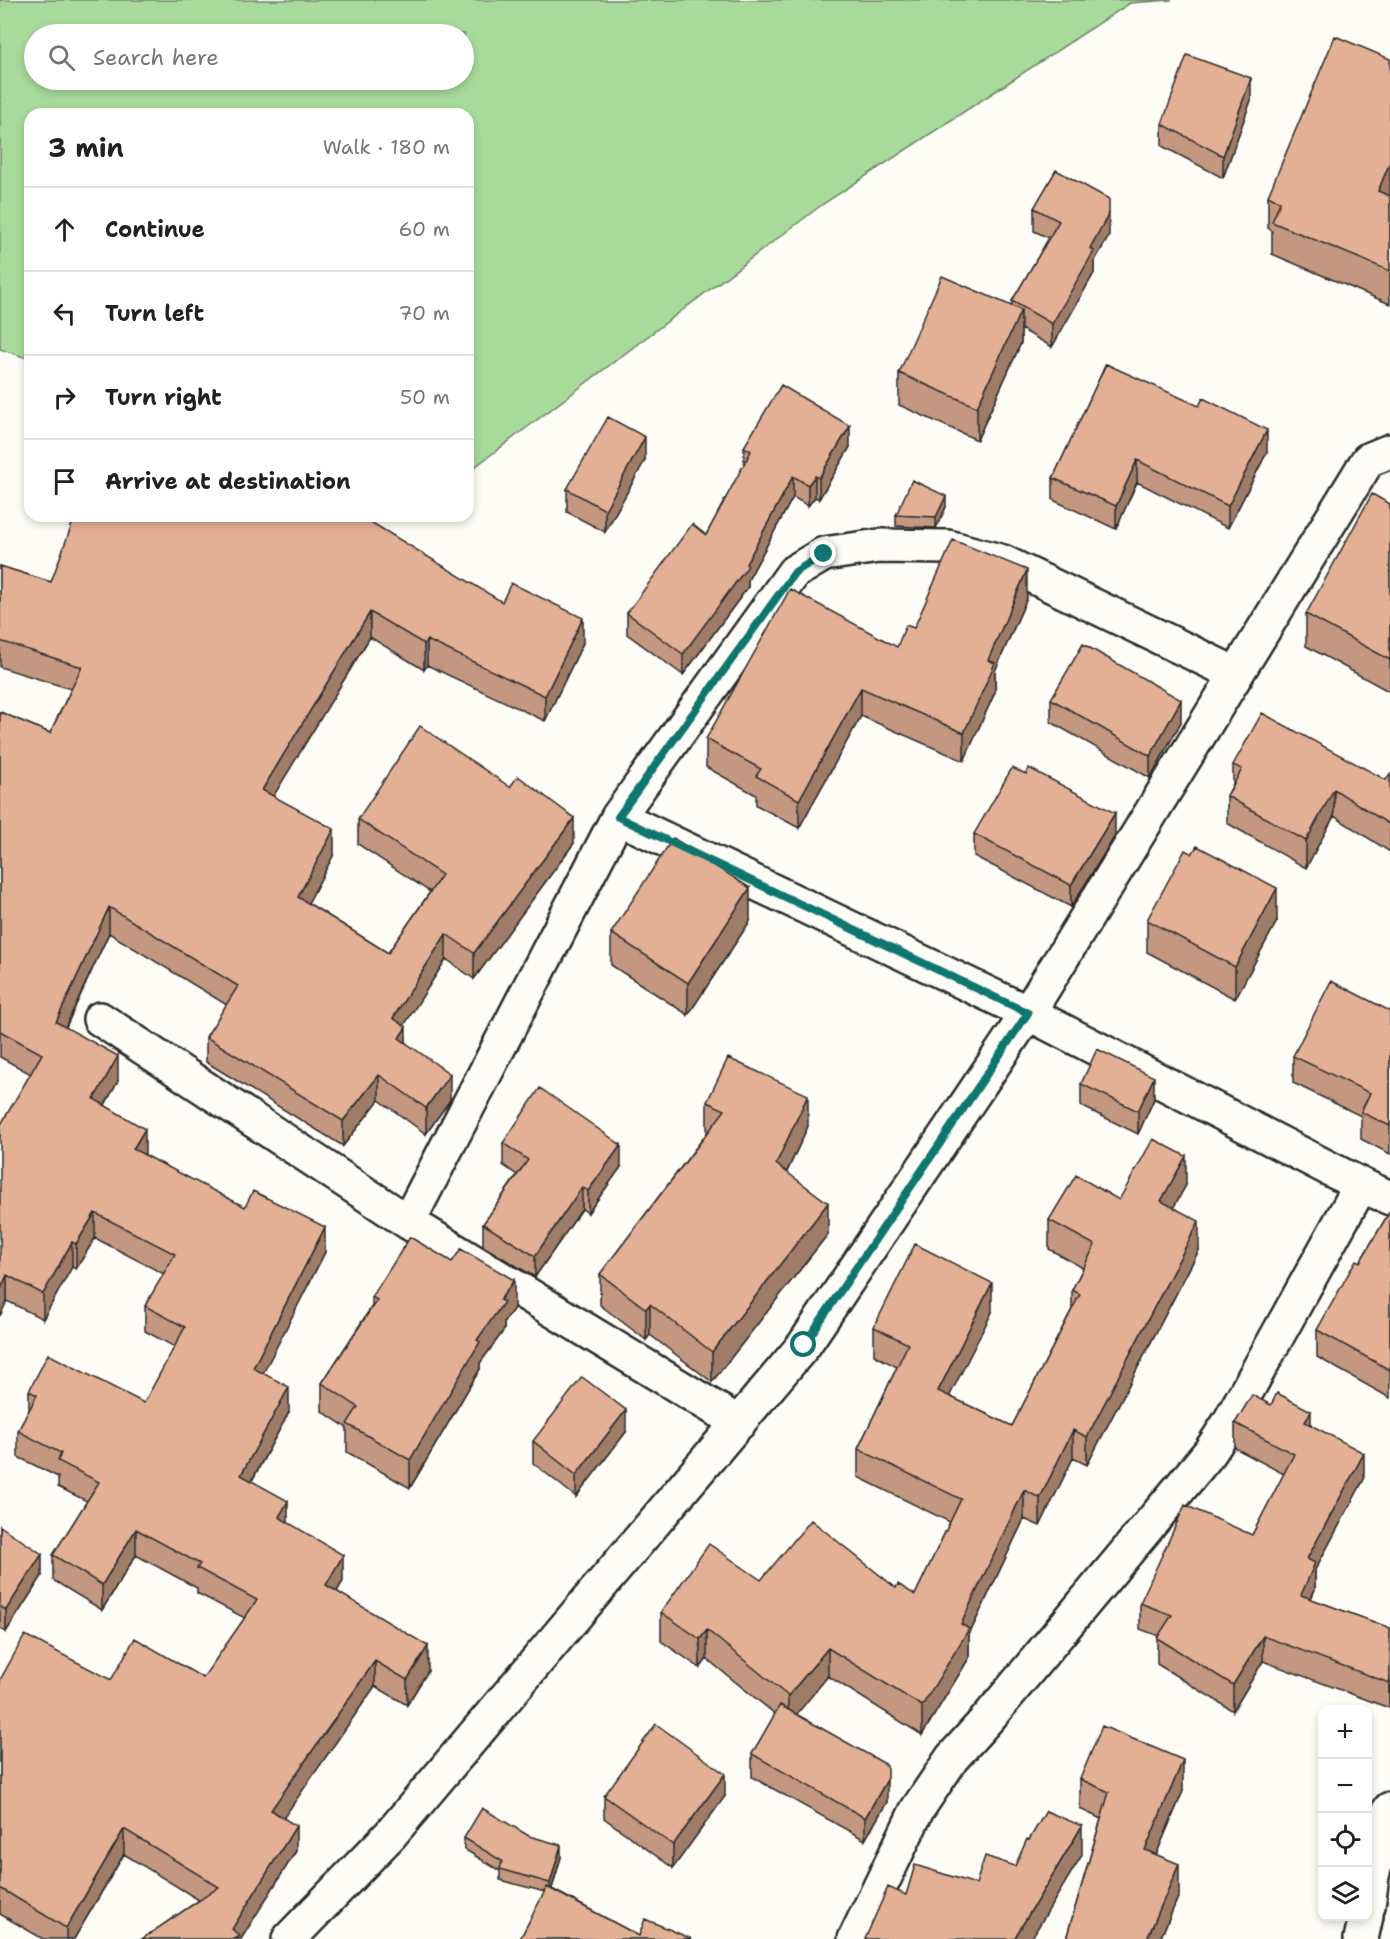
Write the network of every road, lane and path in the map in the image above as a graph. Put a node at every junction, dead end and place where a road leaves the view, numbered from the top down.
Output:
1 (1390, 451) edge
2 (1236, 674) junction
3 (618, 817) junction
4 (1028, 1013) junction
5 (100, 1019) dead end
6 (1361, 1185) junction
7 (1390, 1198) edge
8 (408, 1222) junction
9 (739, 1423) junction
10 (1390, 1809) edge
11 (1372, 1876) edge
12 (1365, 1921) edge
13 (289, 1939) edge
14 (855, 1939) edge
15 (1361, 1939) edge

1 - 2 street
2 - 3 street
2 - 4 street
3 - 4 street
3 - 8 street
4 - 6 street
4 - 9 street
5 - 8 street
6 - 7 street
6 - 14 street
8 - 9 street
9 - 13 street
10 - 11 street
12 - 15 street

